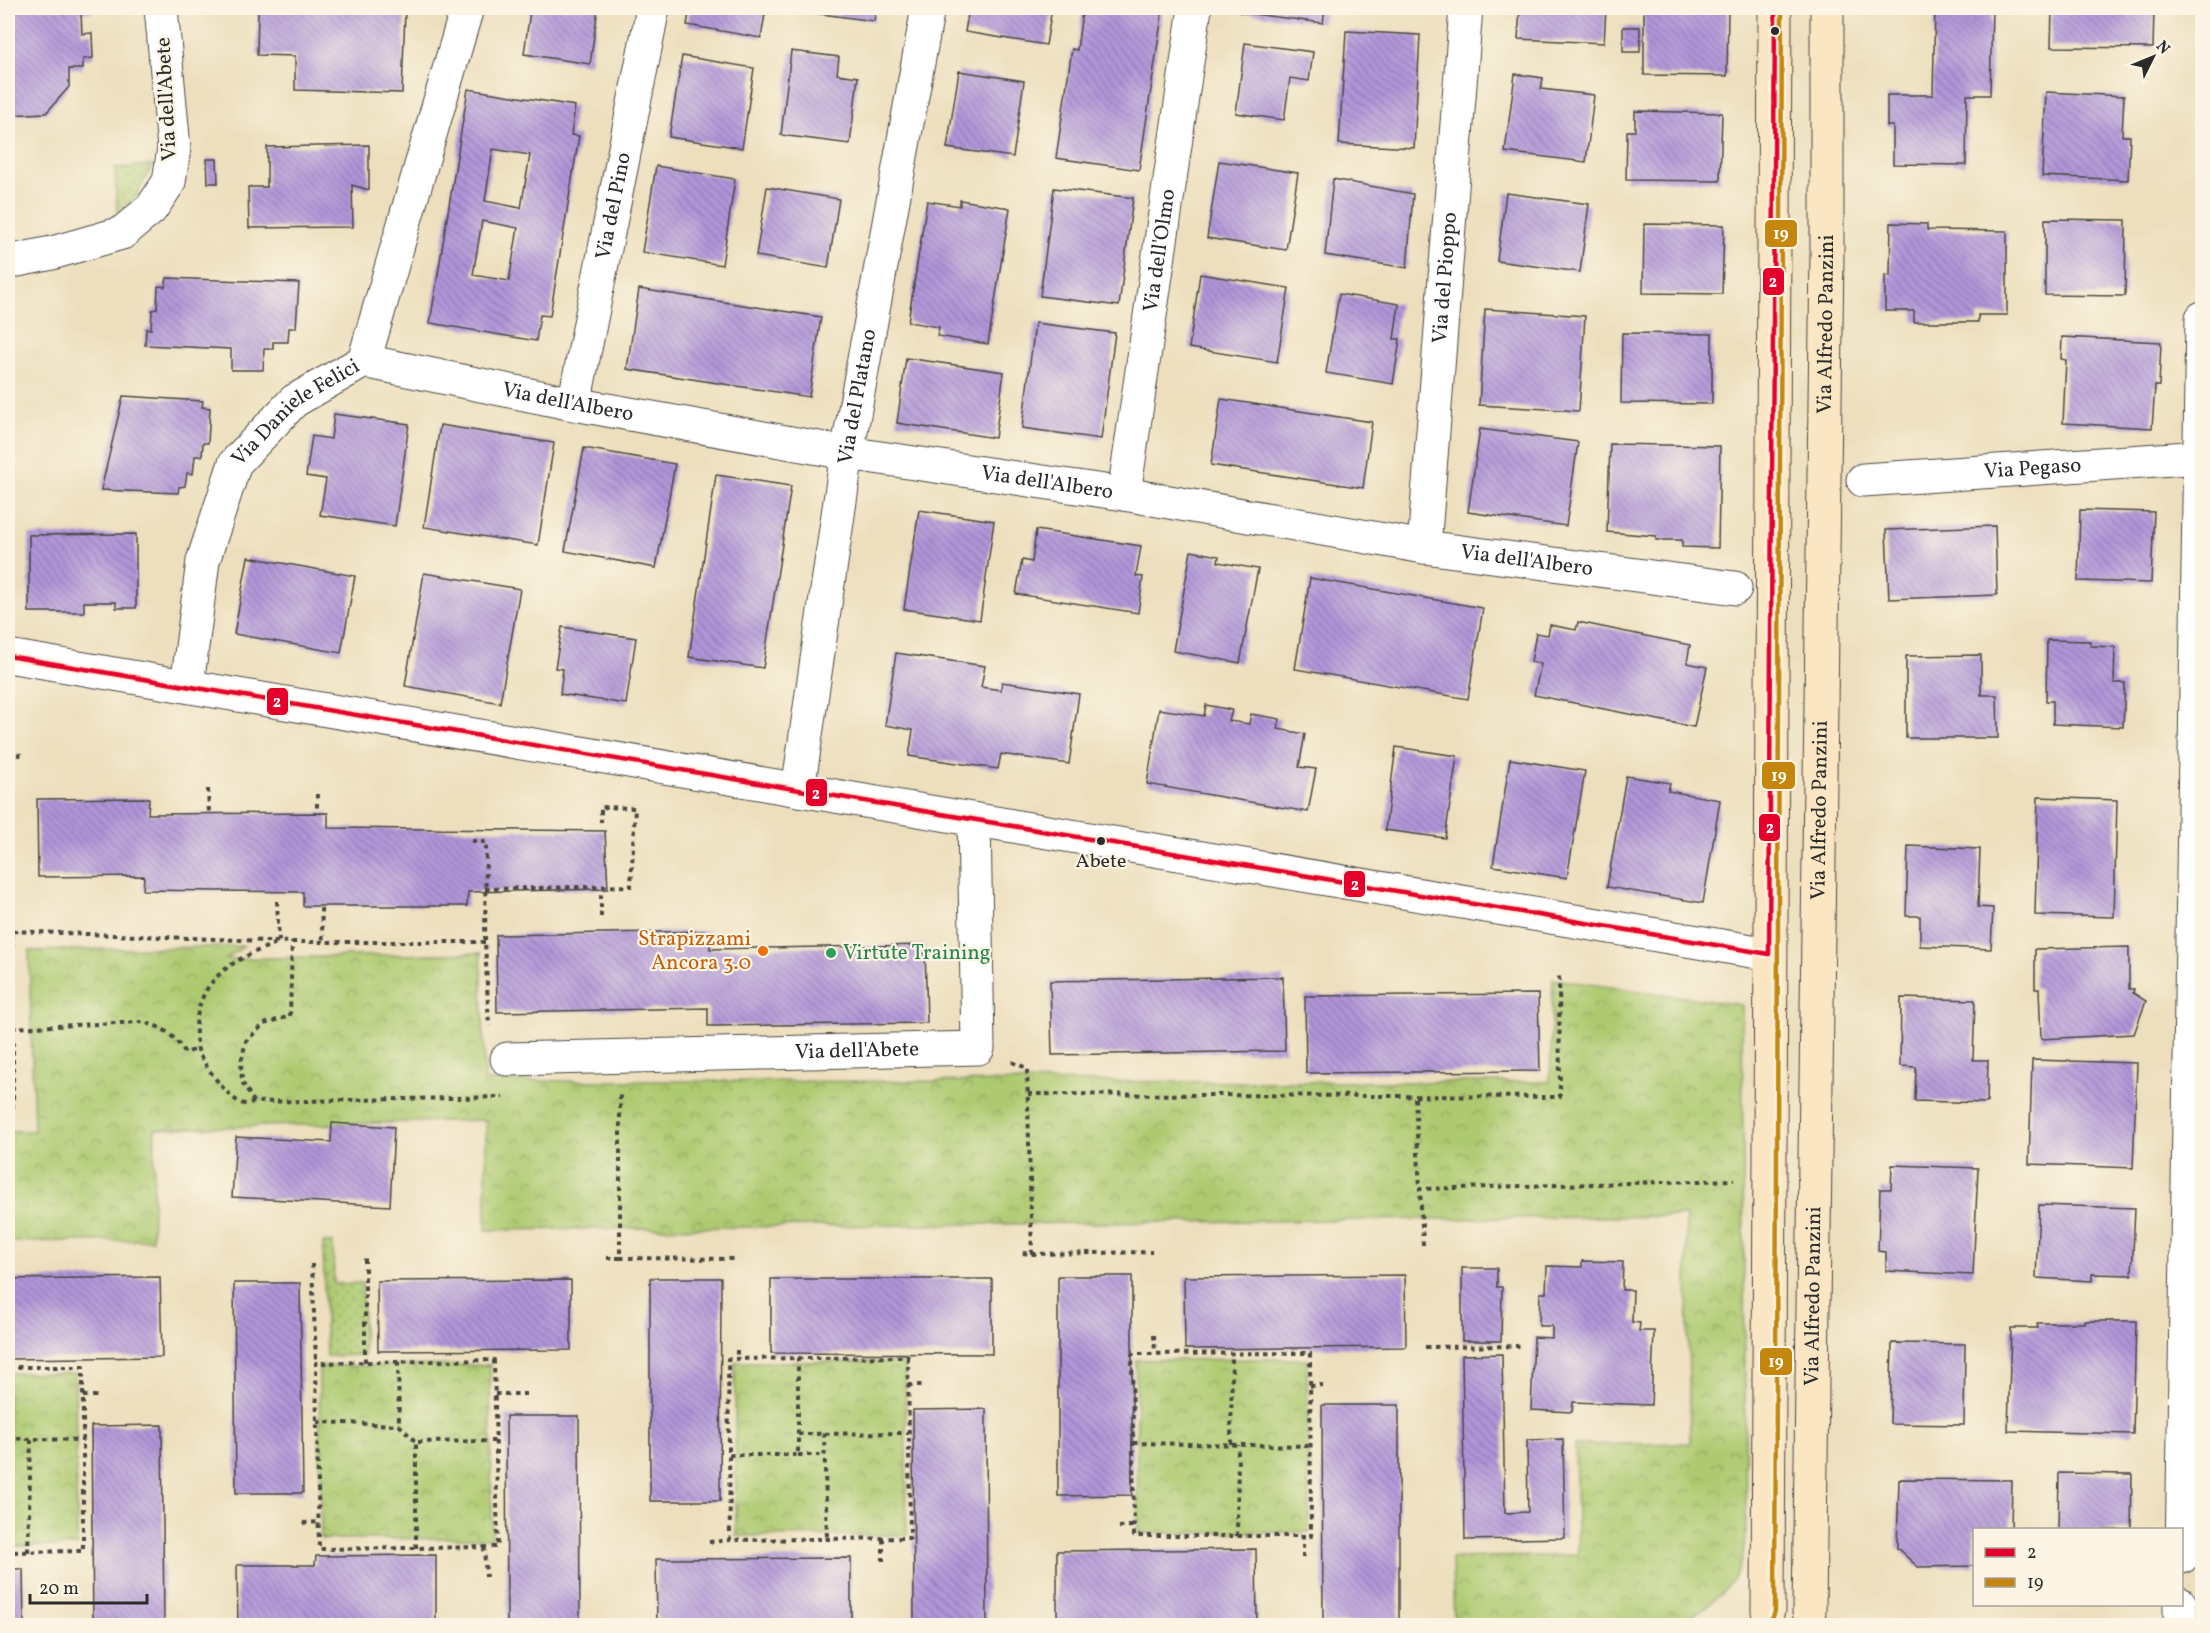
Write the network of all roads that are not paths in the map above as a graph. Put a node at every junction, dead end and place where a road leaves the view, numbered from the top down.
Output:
1 (161, 8) edge
2 (467, 8) edge
3 (653, 8) edge
4 (928, 8) edge
5 (1195, 8) edge
6 (1466, 8) edge
7 (1775, 8) edge
8 (1827, 8) edge
9 (8, 262) edge
10 (2202, 318) edge
11 (364, 361) junction
12 (574, 404) junction
13 (847, 453) junction
14 (2201, 458) edge
15 (1863, 480) dead end
16 (1124, 494) junction
17 (1424, 547) junction
18 (1735, 588) dead end
19 (8, 656) edge
20 (187, 686) junction
21 (2198, 782) edge
22 (798, 790) junction
23 (974, 820) junction
24 (1769, 954) junction
25 (507, 1059) dead end
26 (2197, 1110) edge
27 (2182, 1528) edge
28 (2180, 1606) edge
29 (1758, 1618) edge
30 (1818, 1619) edge
31 (2180, 1626) edge

1 - 9 street, Via dell'Abete
2 - 11 street, Via Daniele Felici
3 - 12 street, Via del Pino
4 - 13 street, Via del Platano
5 - 16 street, Via dell'Olmo
6 - 17 street, Via del Pioppo
7 - 24 main road, Via Alfredo Panzini
8 - 30 main road, Via Alfredo Panzini
10 - 14 street
11 - 12 street, Via dell'Albero
11 - 20 street, Via Daniele Felici
12 - 13 street, Via dell'Albero
13 - 16 street, Via dell'Albero
13 - 22 street, Via del Platano
14 - 15 street, Via Pegaso
14 - 21 street
16 - 17 street, Via dell'Albero
17 - 18 street, Via dell'Albero
19 - 20 street
20 - 22 street
21 - 26 street
22 - 23 street
23 - 24 street
23 - 25 street, Via dell'Abete
24 - 29 main road, Via Alfredo Panzini
26 - 27 street
28 - 31 street
29 - 30 main road, Via Alfredo Panzini

